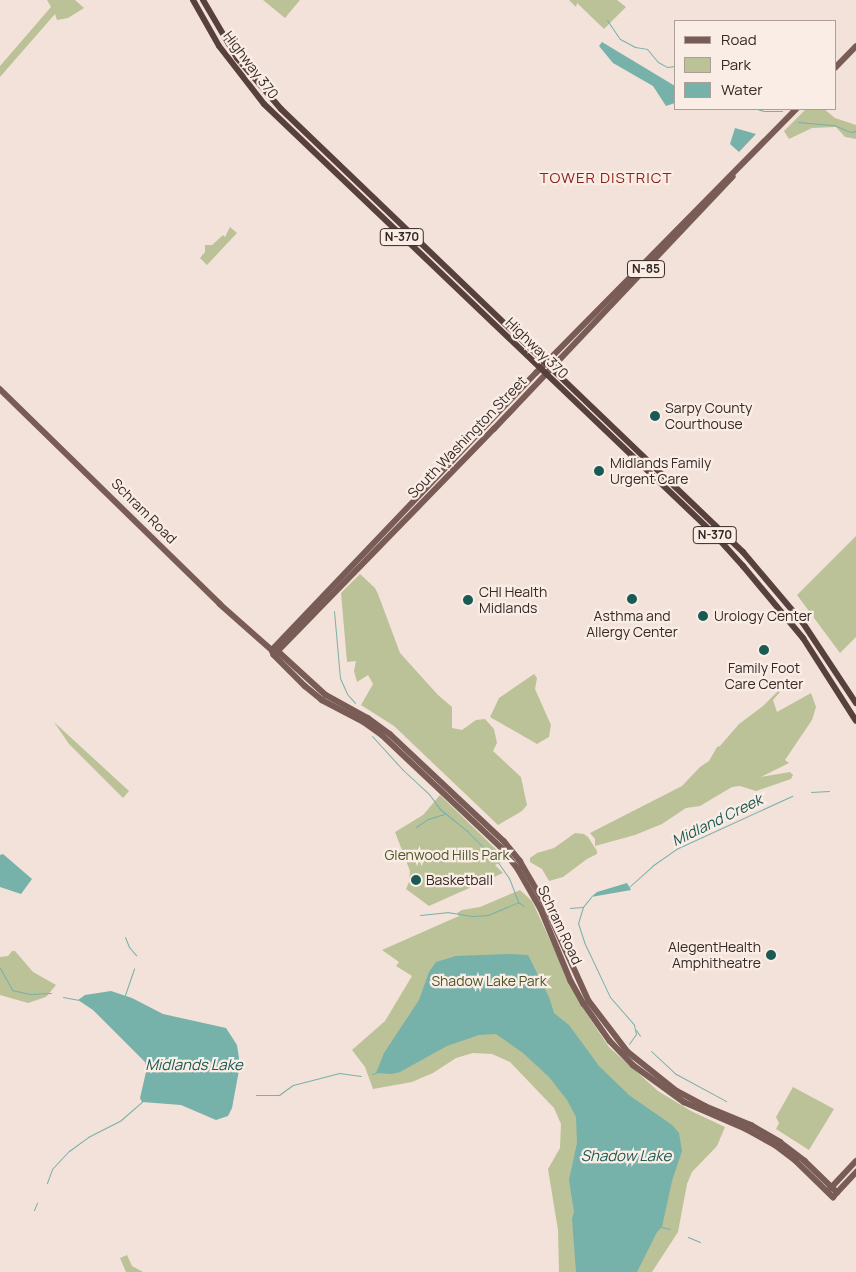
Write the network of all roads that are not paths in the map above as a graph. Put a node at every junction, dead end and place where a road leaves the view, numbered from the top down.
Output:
1 (193, 0) edge
2 (203, 0) edge
3 (208, 27) junction
4 (856, 46) edge
5 (836, 67) edge
6 (268, 100) junction
7 (795, 110) edge
8 (738, 169) junction
9 (543, 366) junction
10 (549, 371) junction
11 (0, 388) edge
12 (513, 398) junction
13 (488, 424) junction
14 (494, 429) junction
15 (472, 451) junction
16 (313, 609) junction
17 (274, 652) junction
18 (856, 703) edge
19 (856, 721) edge
20 (856, 1161) edge
21 (856, 1172) edge
22 (829, 1189) junction

1 - 3 highway, Highway 370 / N-370
2 - 6 highway, Highway 370 / N-370
3 - 6 highway
3 - 9 highway, Highway 370 / N-370
4 - 5 main road
6 - 9 highway, Highway 370 / N-370
7 - 8 main road, South Washington Street / N-85
8 - 9 main road, South Washington Street / N-85
8 - 10 main road, South Washington Street / N-85
9 - 10 highway, Highway 370 / N-370
9 - 12 main road, South Washington Street
10 - 14 main road, South Washington Street
10 - 18 highway, Highway 370 / N-370
10 - 19 highway, Highway 370 / N-370
11 - 17 main road, Schram Road
12 - 13 main road, South Washington Street
12 - 14 main road
13 - 15 main road
13 - 16 main road, South Washington Street
14 - 15 main road, South Washington Street
15 - 16 main road, South Washington Street
16 - 17 main road
17 - 22 main road, Schram Road
20 - 22 main road
21 - 22 main road, Schram Road

